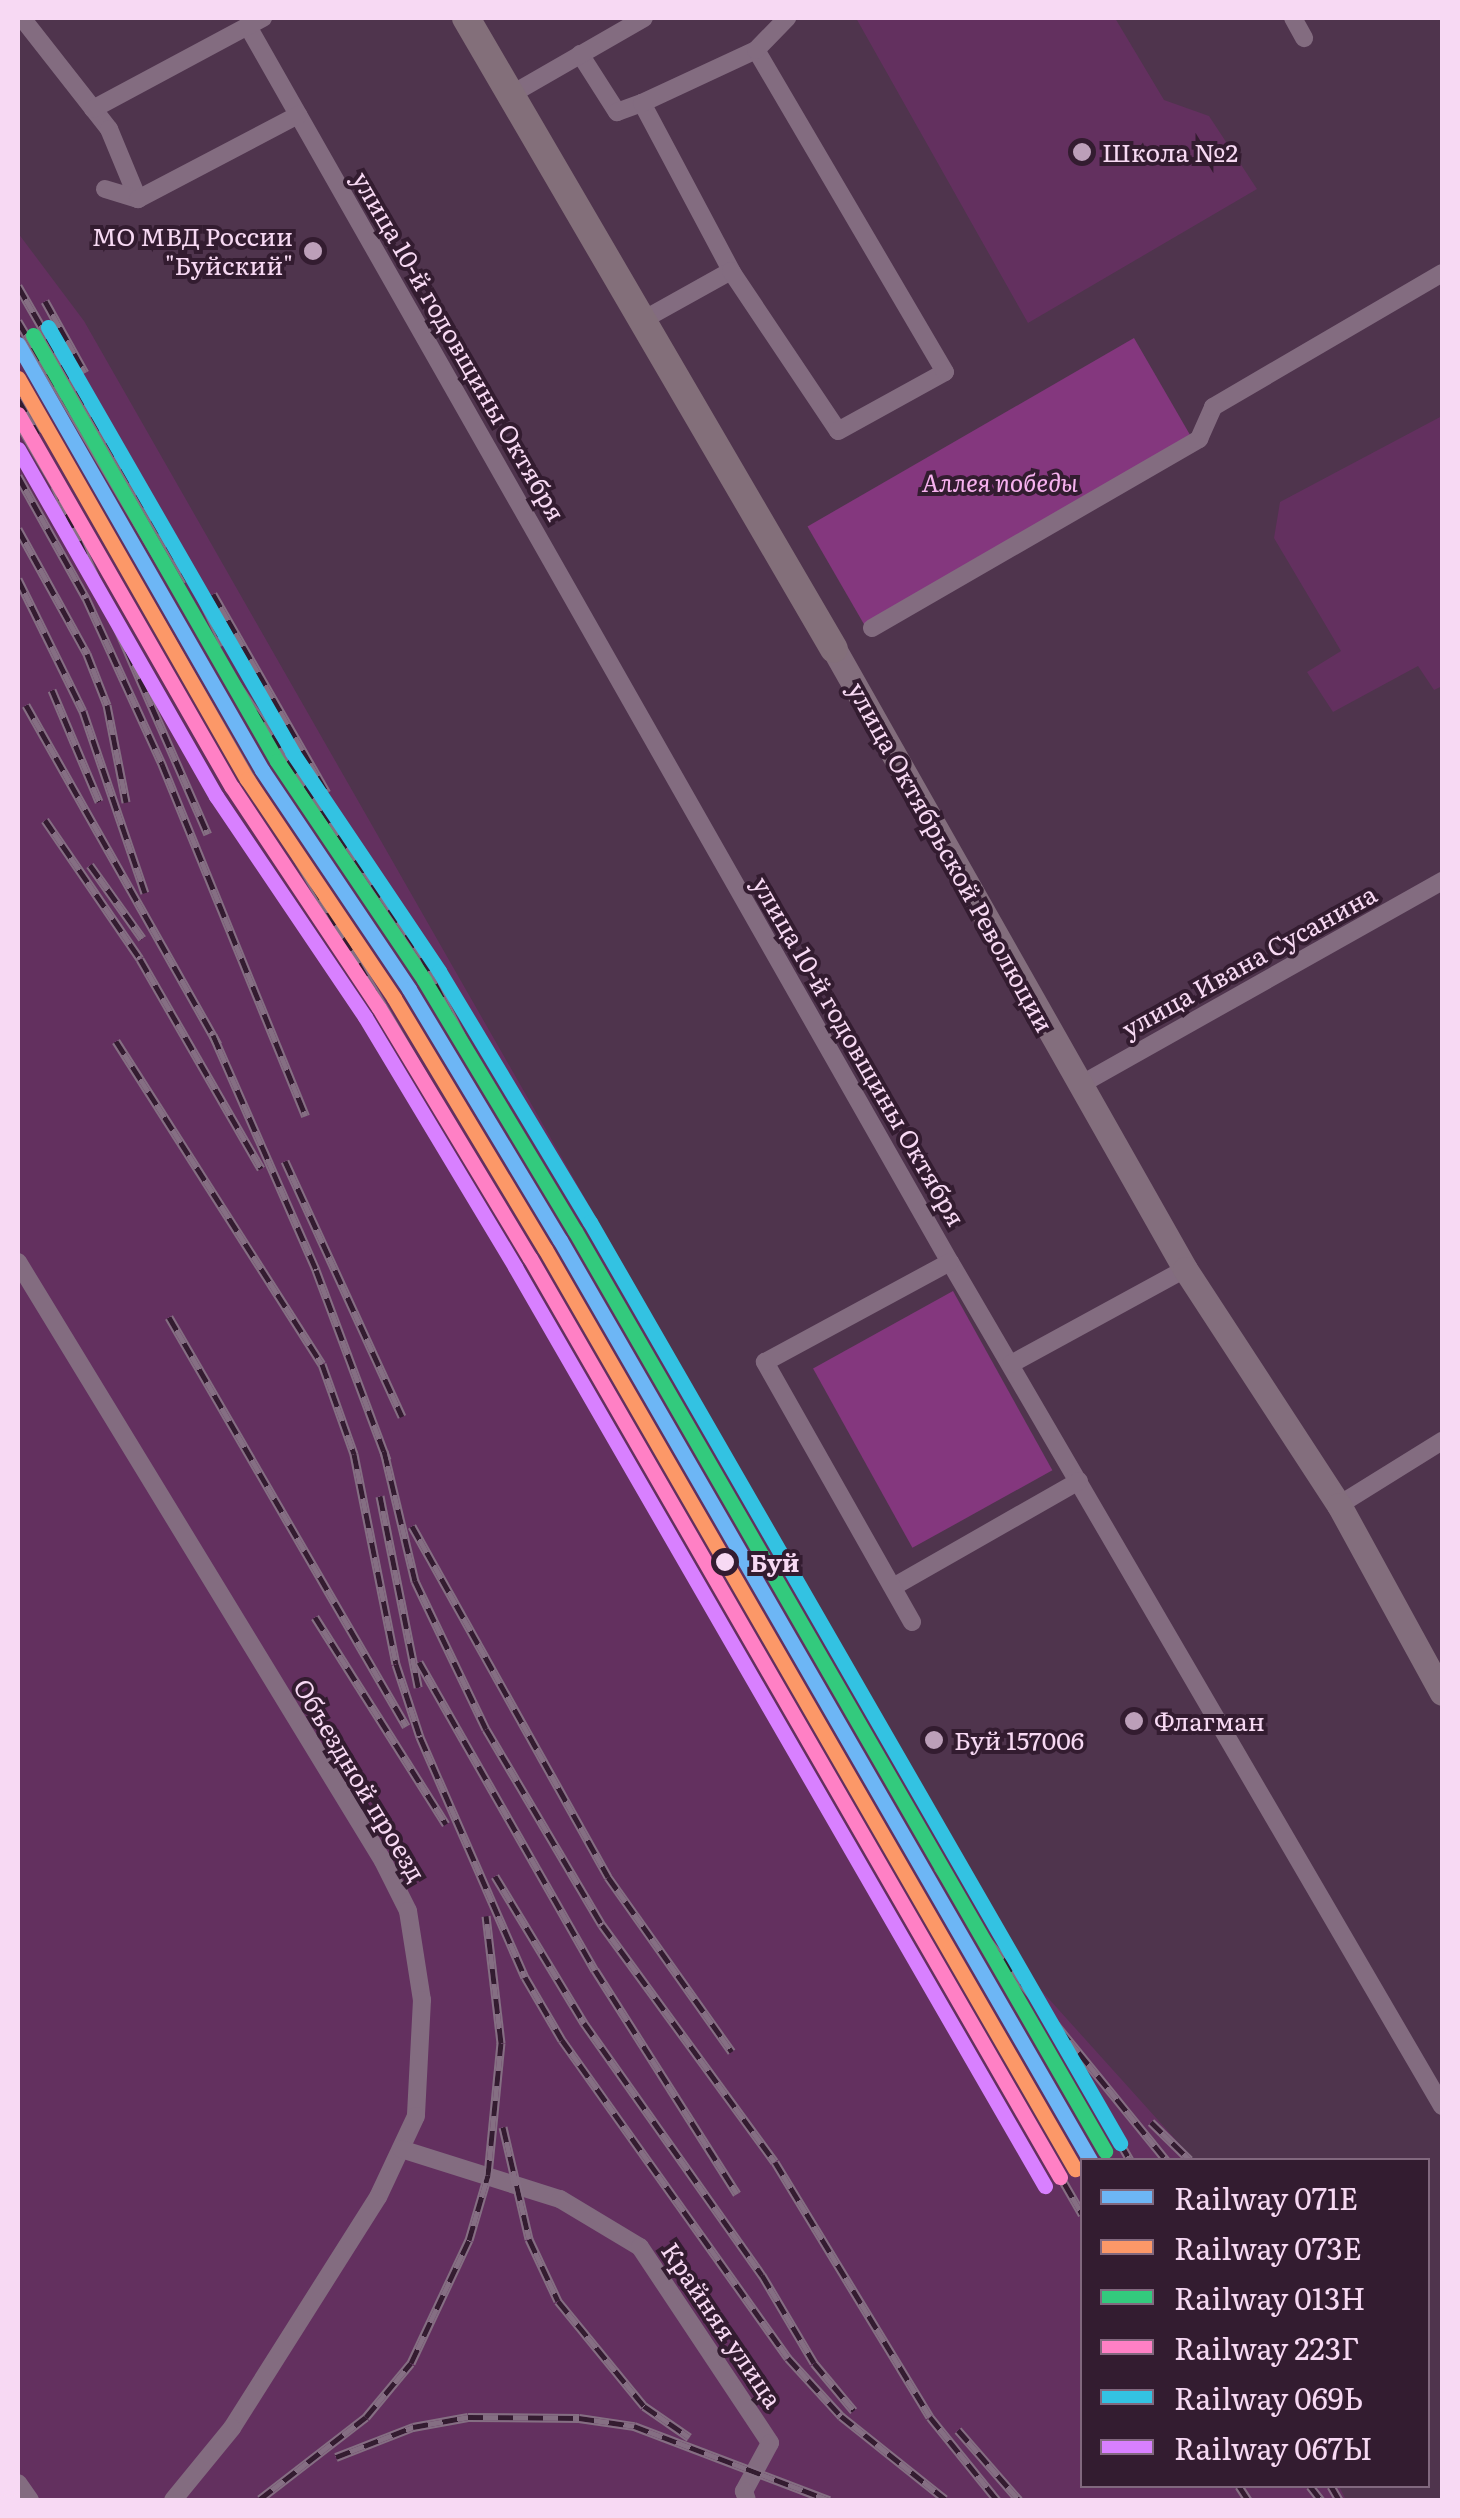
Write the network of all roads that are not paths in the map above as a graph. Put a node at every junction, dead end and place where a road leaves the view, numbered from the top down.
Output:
1 (22, 18) edge
2 (466, 18) edge
3 (644, 18) edge
4 (787, 18) edge
5 (1292, 18) edge
6 (256, 24) edge
7 (1304, 38) dead end
8 (756, 50) junction
9 (580, 54) junction
10 (512, 94) junction
11 (642, 103) junction
12 (93, 109) junction
13 (298, 114) junction
14 (105, 189) dead end
15 (138, 199) junction
16 (1442, 273) edge
17 (733, 274) junction
18 (641, 321) junction
19 (872, 628) dead end
20 (834, 649) joint
21 (1442, 881) edge
22 (1080, 1084) junction
23 (18, 1262) edge
24 (950, 1262) junction
25 (1186, 1269) junction
26 (1010, 1364) junction
27 (1442, 1441) edge
28 (1079, 1481) junction
29 (1338, 1505) junction
30 (893, 1587) junction
31 (912, 1622) dead end
32 (1442, 1693) edge
33 (1442, 2106) edge
34 (401, 2148) junction
35 (18, 2483) edge
36 (30, 2500) edge
37 (173, 2500) edge
38 (747, 2500) edge

1 - 12 street
2 - 10 main road, улица Октябрьской Революции
3 - 9 street
4 - 8 street
5 - 7 street
6 - 12 street
6 - 13 street, улица 10-й годовщины Октября
8 - 11 street
8 - 17 street
9 - 10 street
9 - 11 street
10 - 18 main road, улица Октябрьской Революции
11 - 17 street
12 - 15 street
13 - 15 street
13 - 24 street, улица 10-й годовщины Октября
14 - 15 street
16 - 19 street
17 - 18 street
18 - 20 main road, улица Октябрьской Революции
20 - 22 street, улица Октябрьской Революции
21 - 22 street, улица Ивана Сусанина
22 - 25 street, улица Октябрьской Революции
23 - 34 street, Объездной проезд
24 - 26 street, улица 10-й годовщины Октября
24 - 30 street
25 - 26 street
25 - 29 street, улица Октябрьской Революции
26 - 28 street, улица 10-й годовщины Октября
27 - 29 street
28 - 30 street
28 - 33 street, улица 10-й годовщины Октября
29 - 32 street, улица Октябрьской Революции
30 - 31 street
34 - 37 street, Объездной проезд
34 - 38 street, Крайняя улица
35 - 36 street

